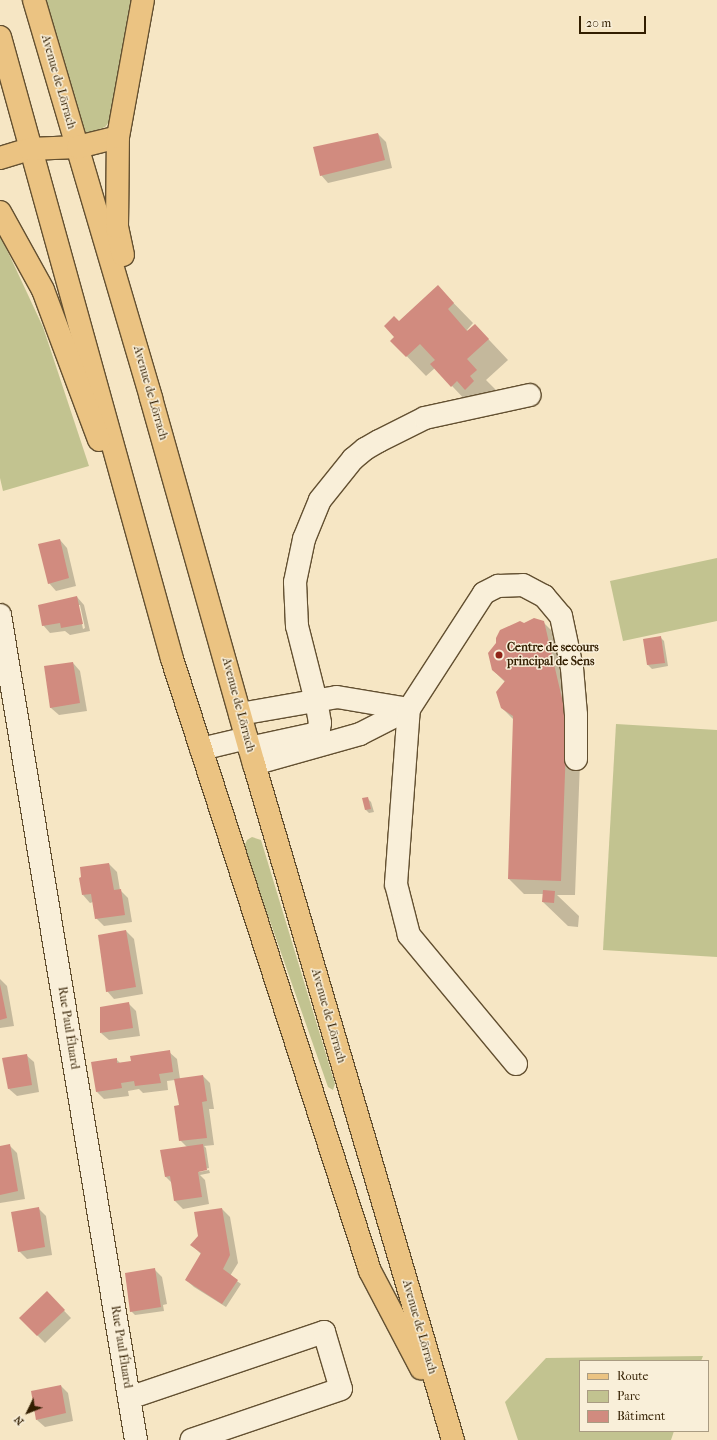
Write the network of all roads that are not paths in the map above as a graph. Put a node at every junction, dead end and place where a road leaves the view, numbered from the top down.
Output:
1 (34, 0) edge
2 (143, 0) edge
3 (0, 37) edge
4 (118, 137) junction
5 (78, 147) junction
6 (30, 149) junction
7 (0, 158) edge
8 (0, 212) edge
9 (530, 394) dead end
10 (152, 398) junction
11 (142, 548) junction
12 (0, 615) edge
13 (316, 701) junction
14 (409, 709) junction
15 (240, 714) junction
16 (201, 749) junction
17 (250, 750) junction
18 (576, 759) dead end
19 (516, 1064) dead end
20 (129, 1398) junction
21 (443, 1410) junction
22 (136, 1440) edge
23 (191, 1440) edge
24 (453, 1440) edge

1 - 5 main road, Avenue de Lörrach
2 - 4 main road
3 - 6 main road, Avenue de Lörrach
4 - 5 main road
4 - 10 main road
5 - 6 main road
5 - 10 main road, Avenue de Lörrach
6 - 7 main road
6 - 11 main road, Avenue de Lörrach
8 - 11 main road
9 - 13 street
10 - 15 main road, Avenue de Lörrach
11 - 16 main road, Avenue de Lörrach
12 - 20 street, Rue Paul Éluard
13 - 14 street
13 - 15 street
13 - 17 street
14 - 17 street
14 - 18 street
14 - 19 street
15 - 17 main road, Avenue de Lörrach
16 - 17 street
16 - 21 main road, Avenue de Lörrach
17 - 21 main road, Avenue de Lörrach
20 - 22 street, Rue Paul Éluard
20 - 23 street
21 - 24 main road, Avenue de Lörrach

